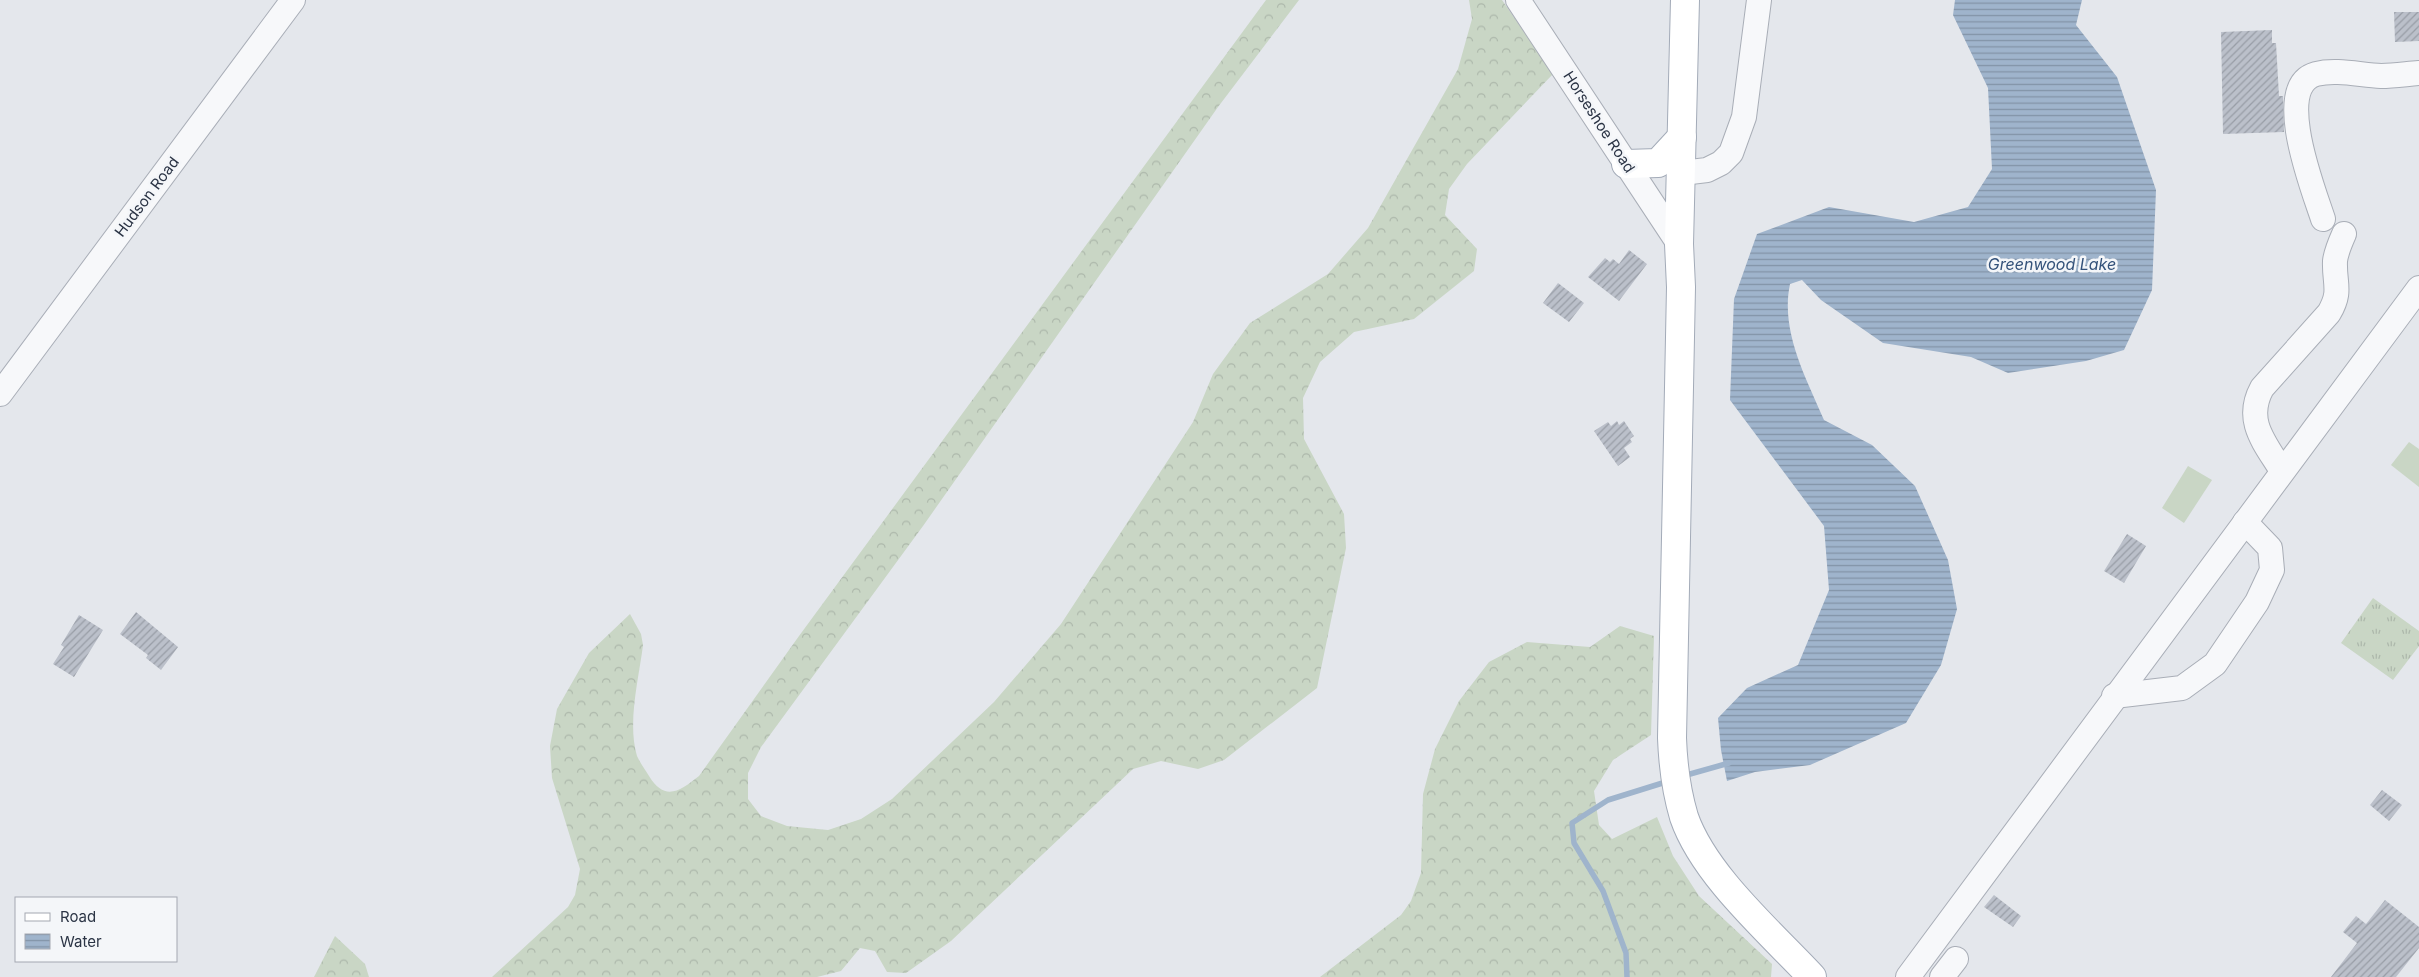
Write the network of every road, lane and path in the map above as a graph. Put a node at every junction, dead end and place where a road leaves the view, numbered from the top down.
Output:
1 (293, 0) edge
2 (1518, 0) edge
3 (1685, 0) edge
4 (1759, 0) edge
5 (2419, 73) edge
6 (1682, 137) junction
7 (1626, 164) junction
8 (1682, 173) junction
9 (2323, 219) dead end
10 (2344, 234) dead end
11 (1679, 244) junction
12 (2419, 288) edge
13 (0, 394) edge
14 (2282, 471) junction
15 (2244, 522) junction
16 (2114, 696) junction
17 (1812, 977) edge
18 (1908, 977) edge

1 - 13 street, Hudson Road
2 - 7 street, Horseshoe Road
3 - 6 main road
4 - 8 street
5 - 9 street
6 - 7 main road
6 - 8 main road
7 - 11 street, Horseshoe Road
8 - 11 main road
10 - 14 street
11 - 17 main road
12 - 14 street
14 - 15 street
15 - 16 street
15 - 16 street
16 - 18 street

